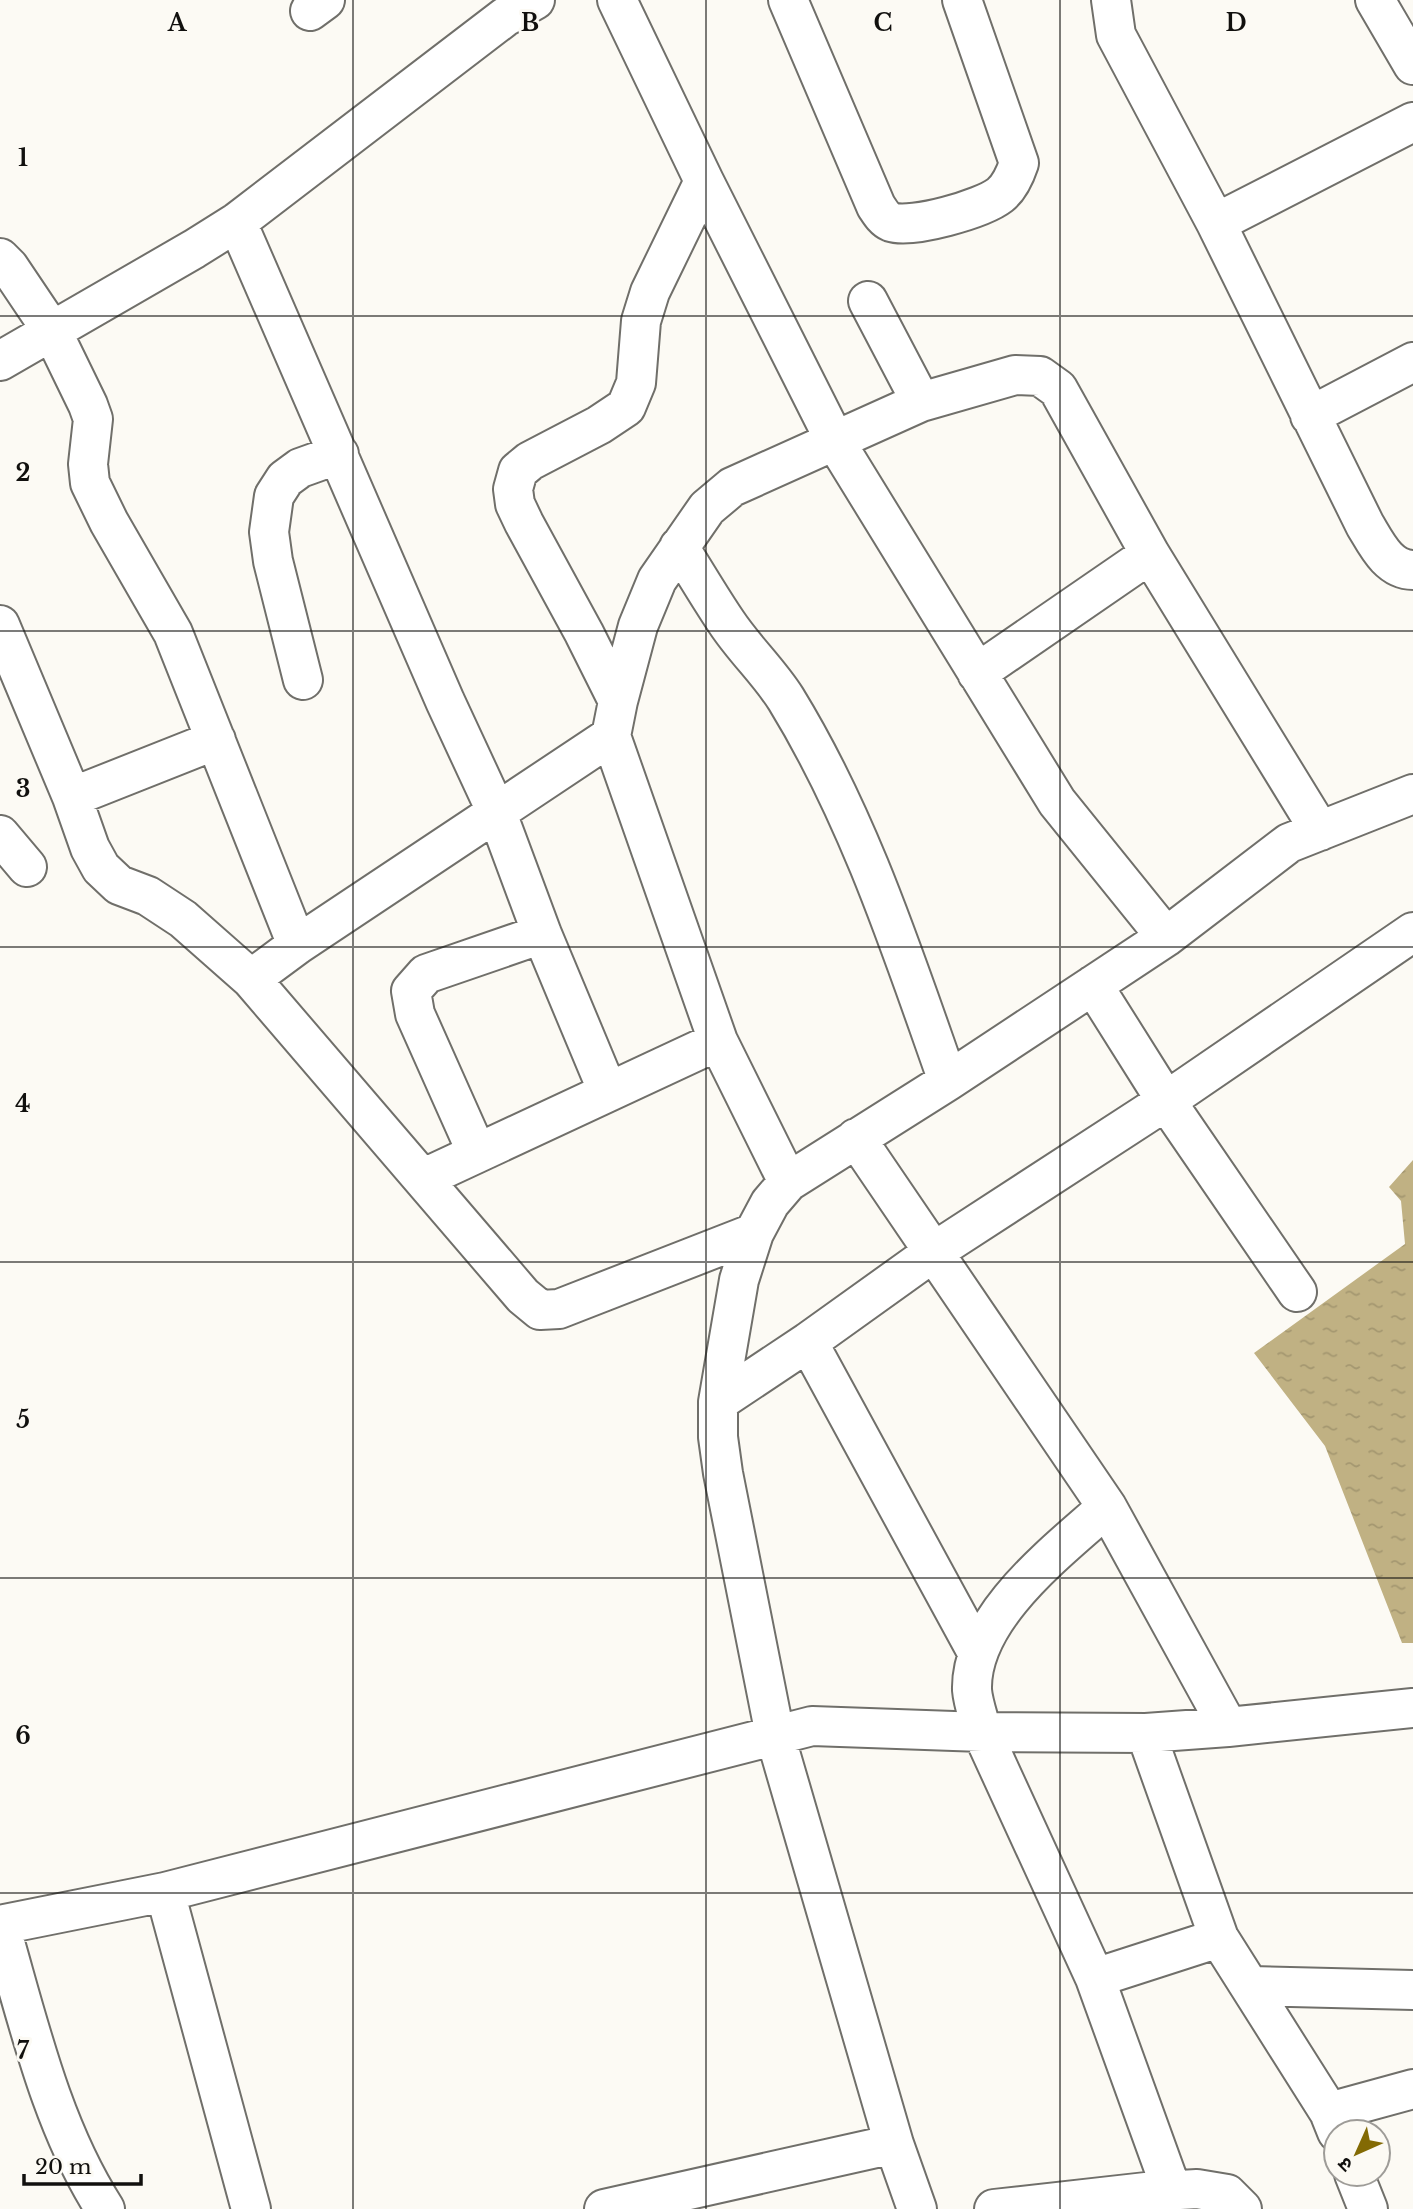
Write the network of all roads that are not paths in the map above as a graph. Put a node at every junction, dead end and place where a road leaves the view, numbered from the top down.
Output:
1 (617, 0) edge
2 (788, 0) edge
3 (962, 0) edge
4 (1111, 0) edge
5 (1376, 0) edge
6 (512, 6) edge
7 (1413, 65) edge
8 (1413, 122) edge
9 (704, 181) junction
10 (237, 222) junction
11 (1216, 223) junction
12 (0, 258) edge
13 (868, 301) dead end
14 (52, 331) junction
15 (0, 361) edge
16 (1413, 362) edge
17 (922, 402) junction
18 (1310, 416) junction
19 (835, 441) junction
20 (339, 454) junction
21 (679, 547) junction
22 (1150, 554) junction
23 (1413, 570) edge
24 (0, 625) edge
25 (977, 673) junction
26 (303, 680) dead end
27 (614, 718) junction
28 (216, 740) junction
29 (1413, 794) edge
30 (72, 797) junction
31 (497, 813) junction
32 (1320, 831) junction
33 (0, 835) edge
34 (26, 867) dead end
35 (1413, 932) edge
36 (542, 934) junction
37 (1166, 937) junction
38 (297, 944) junction
39 (251, 979) junction
40 (1093, 985) junction
41 (718, 1041) junction
42 (948, 1081) junction
43 (608, 1092) junction
44 (1166, 1101) junction
45 (856, 1138) junction
46 (477, 1153) junction
47 (424, 1178) junction
48 (788, 1182) junction
49 (754, 1233) junction
50 (934, 1251) junction
51 (1297, 1292) dead end
52 (808, 1342) junction
53 (718, 1402) junction
54 (1107, 1507) junction
55 (978, 1654) junction
56 (1413, 1708) edge
57 (1228, 1727) junction
58 (982, 1732) junction
59 (1146, 1733) junction
60 (775, 1735) junction
61 (164, 1892) junction
62 (0, 1925) edge
63 (1219, 1938) junction
64 (1095, 1978) junction
65 (1251, 1986) junction
66 (1413, 1990) edge
67 (1413, 2089) edge
68 (1331, 2118) edge
69 (1343, 2118) edge
70 (894, 2144) junction
71 (1360, 2188) edge
72 (1172, 2191) junction
73 (105, 2209) edge
74 (251, 2209) edge
75 (604, 2209) edge
76 (917, 2209) edge
77 (994, 2209) edge
78 (1242, 2209) edge
79 (1368, 2209) edge

1 - 9 street
2 - 3 street
4 - 11 street
5 - 7 street
6 - 10 street
8 - 11 street
9 - 19 street
9 - 27 street
10 - 14 street
10 - 20 street
11 - 18 street
12 - 14 street
13 - 17 street
14 - 15 street
14 - 28 street
16 - 18 street
17 - 19 street
17 - 22 street
18 - 23 street
19 - 21 street
19 - 25 street
20 - 26 street
20 - 31 street
21 - 27 street
21 - 42 street
22 - 25 street
22 - 32 street
24 - 30 street
25 - 37 street
27 - 31 street
27 - 41 street
28 - 30 street
28 - 38 street
29 - 32 street
30 - 39 street
31 - 36 street
31 - 38 street
32 - 37 street
33 - 34 street
35 - 44 street
36 - 43 street
36 - 46 street
37 - 40 street
38 - 39 street
39 - 47 street
40 - 42 street
40 - 44 street
41 - 43 street
41 - 48 street
42 - 45 street
43 - 46 street
44 - 50 street
44 - 51 street
45 - 48 street
45 - 50 street
46 - 47 street
47 - 49 street
48 - 49 street
49 - 53 street
50 - 52 street
50 - 54 street
52 - 53 street
52 - 55 street
53 - 60 street
54 - 55 street
54 - 57 street
55 - 58 street
56 - 57 street
57 - 59 street
58 - 59 street
58 - 60 street
58 - 64 street
59 - 63 street
60 - 61 street
60 - 70 street
61 - 62 street
61 - 74 street
62 - 73 street
63 - 64 street
63 - 65 street
64 - 72 street
65 - 66 street
65 - 68 street
67 - 69 street
70 - 75 street
70 - 76 street
71 - 79 street
72 - 77 street
72 - 78 street

